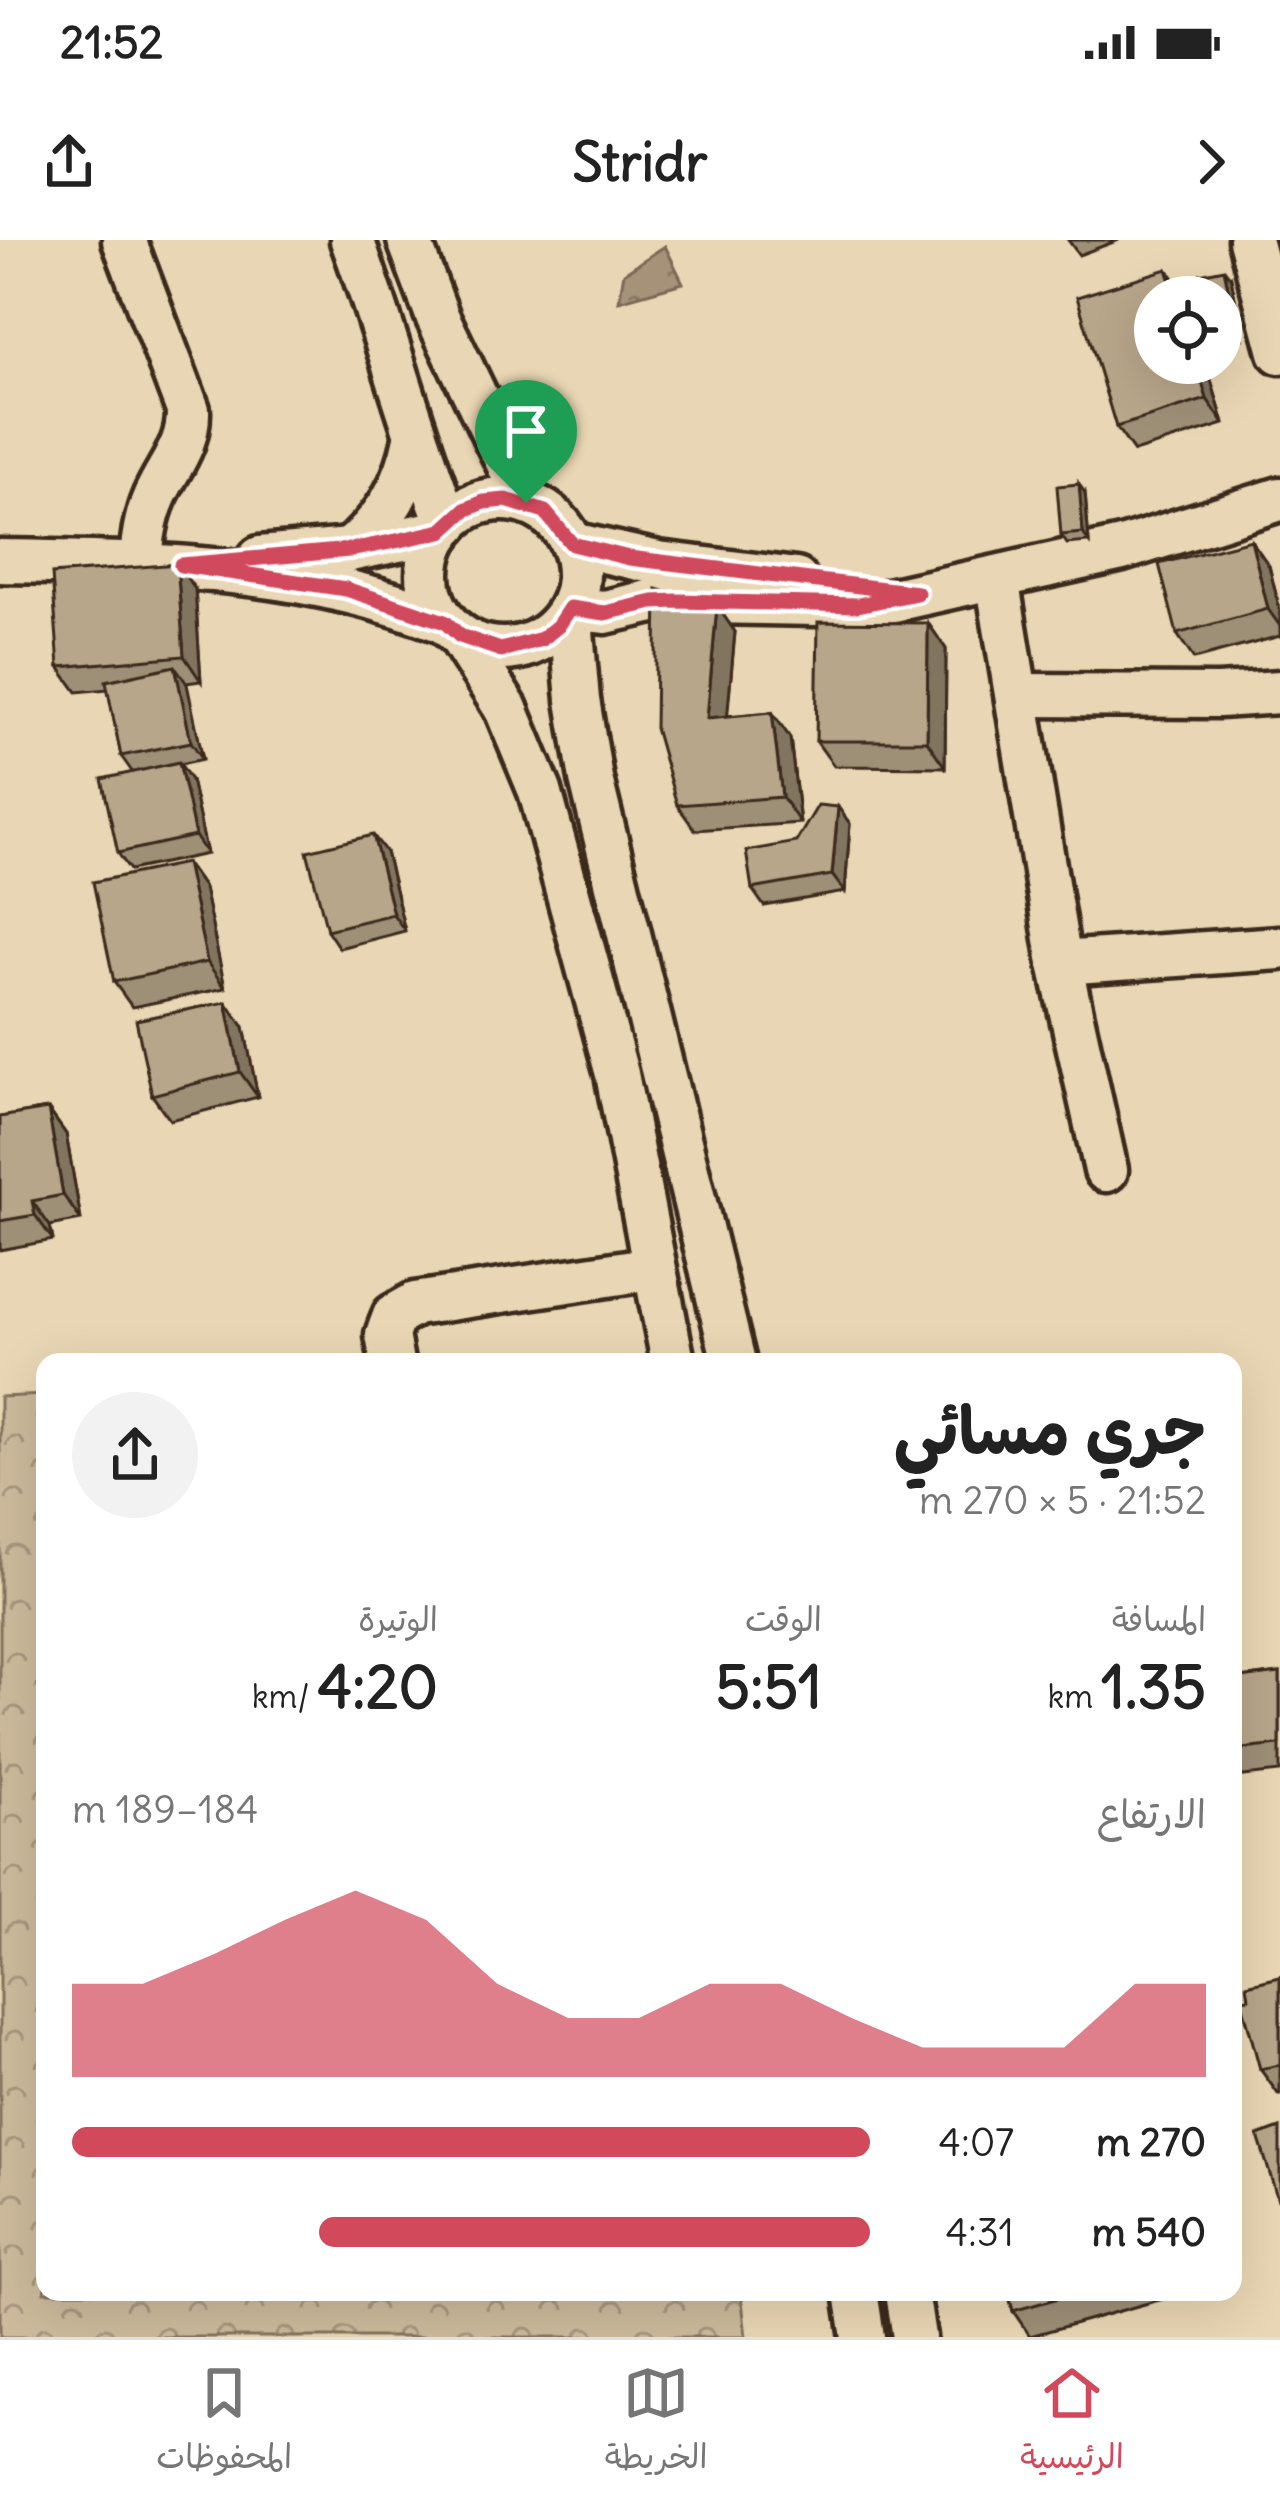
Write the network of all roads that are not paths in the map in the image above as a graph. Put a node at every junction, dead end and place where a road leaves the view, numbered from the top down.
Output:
1 (124, 240) edge
2 (352, 240) edge
3 (409, 240) edge
4 (1250, 240) edge
5 (1280, 352) edge
6 (415, 440) junction
7 (1280, 499) edge
8 (526, 503) junction
9 (445, 528) junction
10 (572, 544) junction
11 (0, 561) edge
12 (161, 565) junction
13 (348, 569) junction
14 (997, 578) junction
15 (917, 593) junction
16 (570, 608) junction
17 (622, 610) junction
18 (453, 629) junction
19 (1280, 692) edge
20 (1018, 695) junction
21 (578, 700) junction
22 (506, 709) junction
23 (1280, 948) edge
24 (1060, 963) junction
25 (1106, 1170) dead end
26 (654, 1268) junction
27 (390, 1353) edge
28 (671, 1353) edge
29 (732, 1353) edge
30 (857, 2301) edge
31 (909, 2301) edge
32 (863, 2337) edge
33 (914, 2337) edge

1 - 12 street
2 - 6 street
3 - 8 street
4 - 5 street
6 - 9 street
6 - 13 street
7 - 14 street
8 - 9 street
8 - 10 street
9 - 13 street
9 - 18 street
10 - 15 street
10 - 16 street
11 - 12 street
12 - 13 street
13 - 18 street
13 - 22 street
14 - 15 street
14 - 20 street
15 - 17 street
16 - 17 street
16 - 18 street
16 - 21 street
17 - 21 street
18 - 22 street
19 - 20 street
20 - 24 street
21 - 29 street
22 - 26 street
23 - 24 street
24 - 25 street
26 - 27 street
26 - 28 street
30 - 32 street
31 - 33 street

